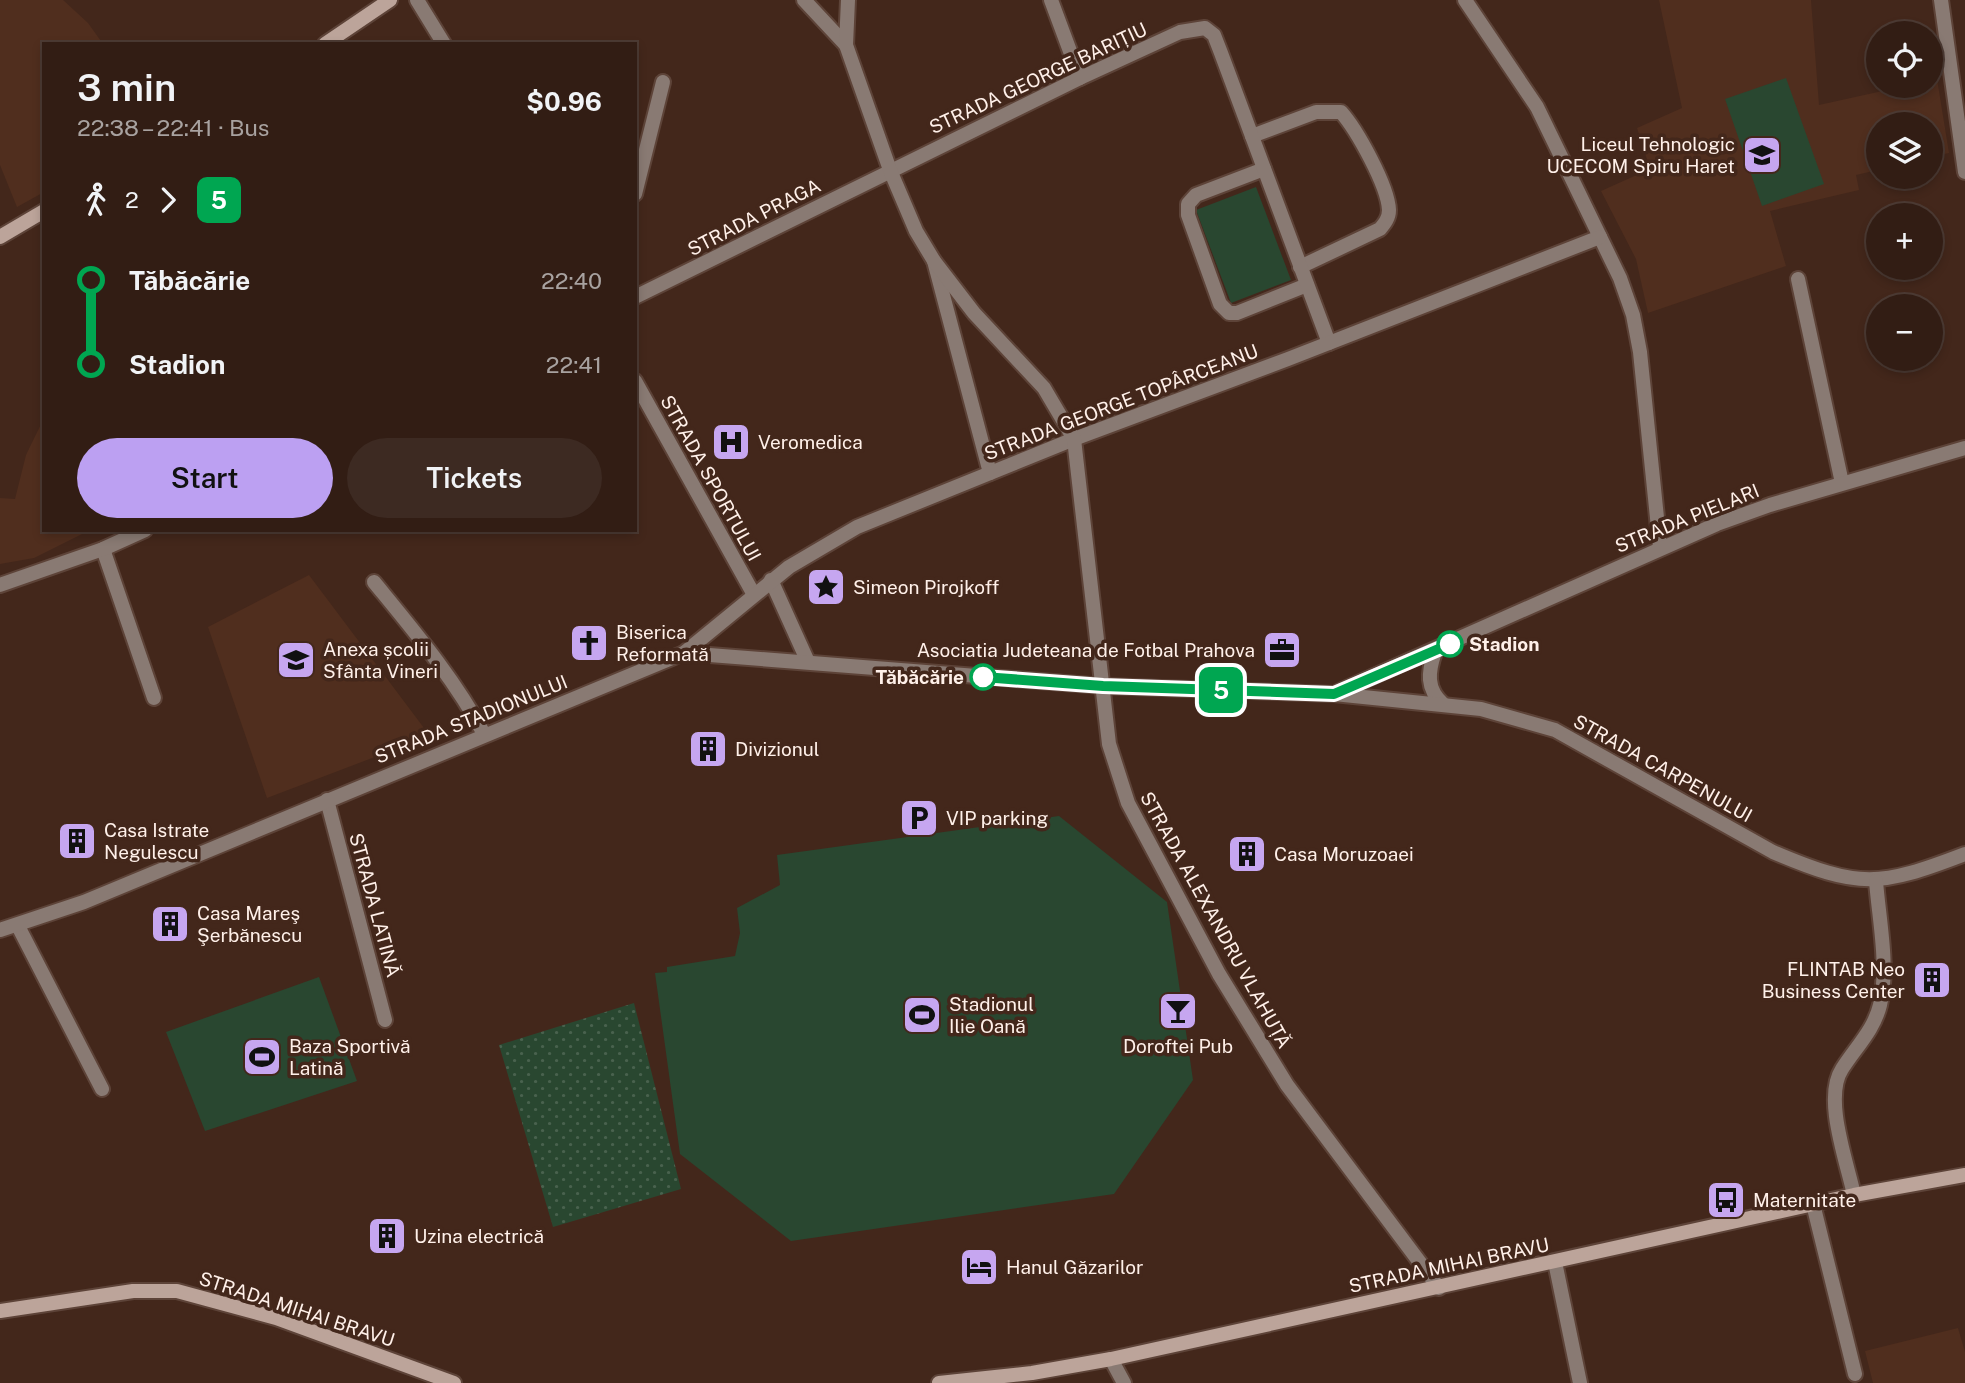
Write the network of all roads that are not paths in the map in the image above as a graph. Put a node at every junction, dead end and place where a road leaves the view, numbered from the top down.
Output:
1 (390, 0) edge
2 (417, 0) edge
3 (804, 0) edge
4 (848, 0) edge
5 (1051, 0) edge
6 (1465, 0) edge
7 (1941, 0) edge
8 (328, 42) edge
9 (443, 42) edge
10 (846, 45) junction
11 (1080, 78) junction
12 (663, 82) dead end
13 (1252, 136) junction
14 (1264, 169) junction
15 (890, 170) junction
16 (1965, 172) edge
17 (637, 186) edge
18 (42, 212) edge
19 (0, 237) edge
20 (1600, 237) junction
21 (934, 261) junction
22 (1300, 267) junction
23 (1798, 279) dead end
24 (1307, 285) junction
25 (637, 297) edge
26 (1329, 344) junction
27 (637, 385) edge
28 (1074, 439) junction
29 (1965, 448) edge
30 (990, 473) junction
31 (1842, 483) junction
32 (141, 532) edge
33 (1660, 547) junction
34 (103, 549) junction
35 (771, 580) junction
36 (374, 582) dead end
37 (0, 585) edge
38 (753, 593) junction
39 (1435, 652) junction
40 (684, 653) junction
41 (808, 662) junction
42 (1103, 686) junction
43 (1334, 694) junction
44 (153, 698) dead end
45 (1443, 704) junction
46 (484, 734) junction
47 (327, 800) junction
48 (1965, 854) edge
49 (1876, 881) junction
50 (18, 926) junction
51 (0, 930) edge
52 (385, 1020) dead end
53 (102, 1090) dead end
54 (1965, 1175) edge
55 (1854, 1195) junction
56 (1813, 1204) junction
57 (1555, 1262) junction
58 (1438, 1288) junction
59 (0, 1311) edge
60 (1111, 1359) junction
61 (1855, 1374) dead end
62 (437, 1380) edge
63 (454, 1383) edge
64 (939, 1383) edge
65 (1124, 1383) edge
66 (1580, 1383) edge

1 - 8 main road
2 - 9 street
3 - 10 street
4 - 10 street, STRADA ALEXANDRU VLAHUȚĂ
5 - 11 street
6 - 20 street
7 - 16 street
10 - 15 street, STRADA ALEXANDRU VLAHUȚĂ
11 - 13 street, STRADA GEORGE BARIȚIU
11 - 15 street, STRADA GEORGE BARIȚIU
12 - 17 street
13 - 14 street
13 - 22 street
14 - 22 street
14 - 24 street
15 - 21 street, STRADA ALEXANDRU VLAHUȚĂ
15 - 25 street, STRADA PRAGA
18 - 19 main road
20 - 26 street, STRADA GEORGE TOPÂRCEANU
20 - 33 street
21 - 28 street, STRADA ALEXANDRU VLAHUȚĂ
21 - 30 street
22 - 24 street
23 - 31 street
24 - 26 street
26 - 28 street, STRADA GEORGE TOPÂRCEANU
27 - 38 street, STRADA SPORTULUI
28 - 30 street, STRADA GEORGE TOPÂRCEANU
28 - 42 street, STRADA ALEXANDRU VLAHUȚĂ
29 - 31 street, STRADA PIELARI
30 - 35 street, STRADA GEORGE TOPÂRCEANU
31 - 33 street, STRADA PIELARI
32 - 34 street
33 - 39 street, STRADA PIELARI
34 - 37 street
34 - 44 street
35 - 38 street, STRADA GEORGE TOPÂRCEANU
35 - 41 street
36 - 46 street
38 - 40 street, STRADA GEORGE TOPÂRCEANU
39 - 43 street, STRADA PIELARI
39 - 45 street
40 - 41 street, STRADA STADIONULUI
40 - 46 street, STRADA STADIONULUI
41 - 42 street, STRADA STADIONULUI
42 - 43 street, STRADA PIELARI
42 - 58 street, STRADA ALEXANDRU VLAHUȚĂ
43 - 45 street, STRADA CARPENULUI
45 - 49 street, STRADA CARPENULUI
46 - 47 street, STRADA STADIONULUI
47 - 50 street, STRADA STADIONULUI
47 - 52 street, STRADA LATINĂ
48 - 49 street, STRADA CARPENULUI
49 - 55 street
50 - 51 street, STRADA STADIONULUI
50 - 53 street
54 - 55 main road, STRADA MIHAI BRAVU
55 - 56 main road, STRADA MIHAI BRAVU
56 - 57 main road, STRADA MIHAI BRAVU
56 - 61 street
57 - 58 main road, STRADA MIHAI BRAVU
57 - 66 street
58 - 60 main road, STRADA MIHAI BRAVU
59 - 62 main road, STRADA MIHAI BRAVU
60 - 64 main road, STRADA MIHAI BRAVU
60 - 65 street
62 - 63 main road, STRADA MIHAI BRAVU

